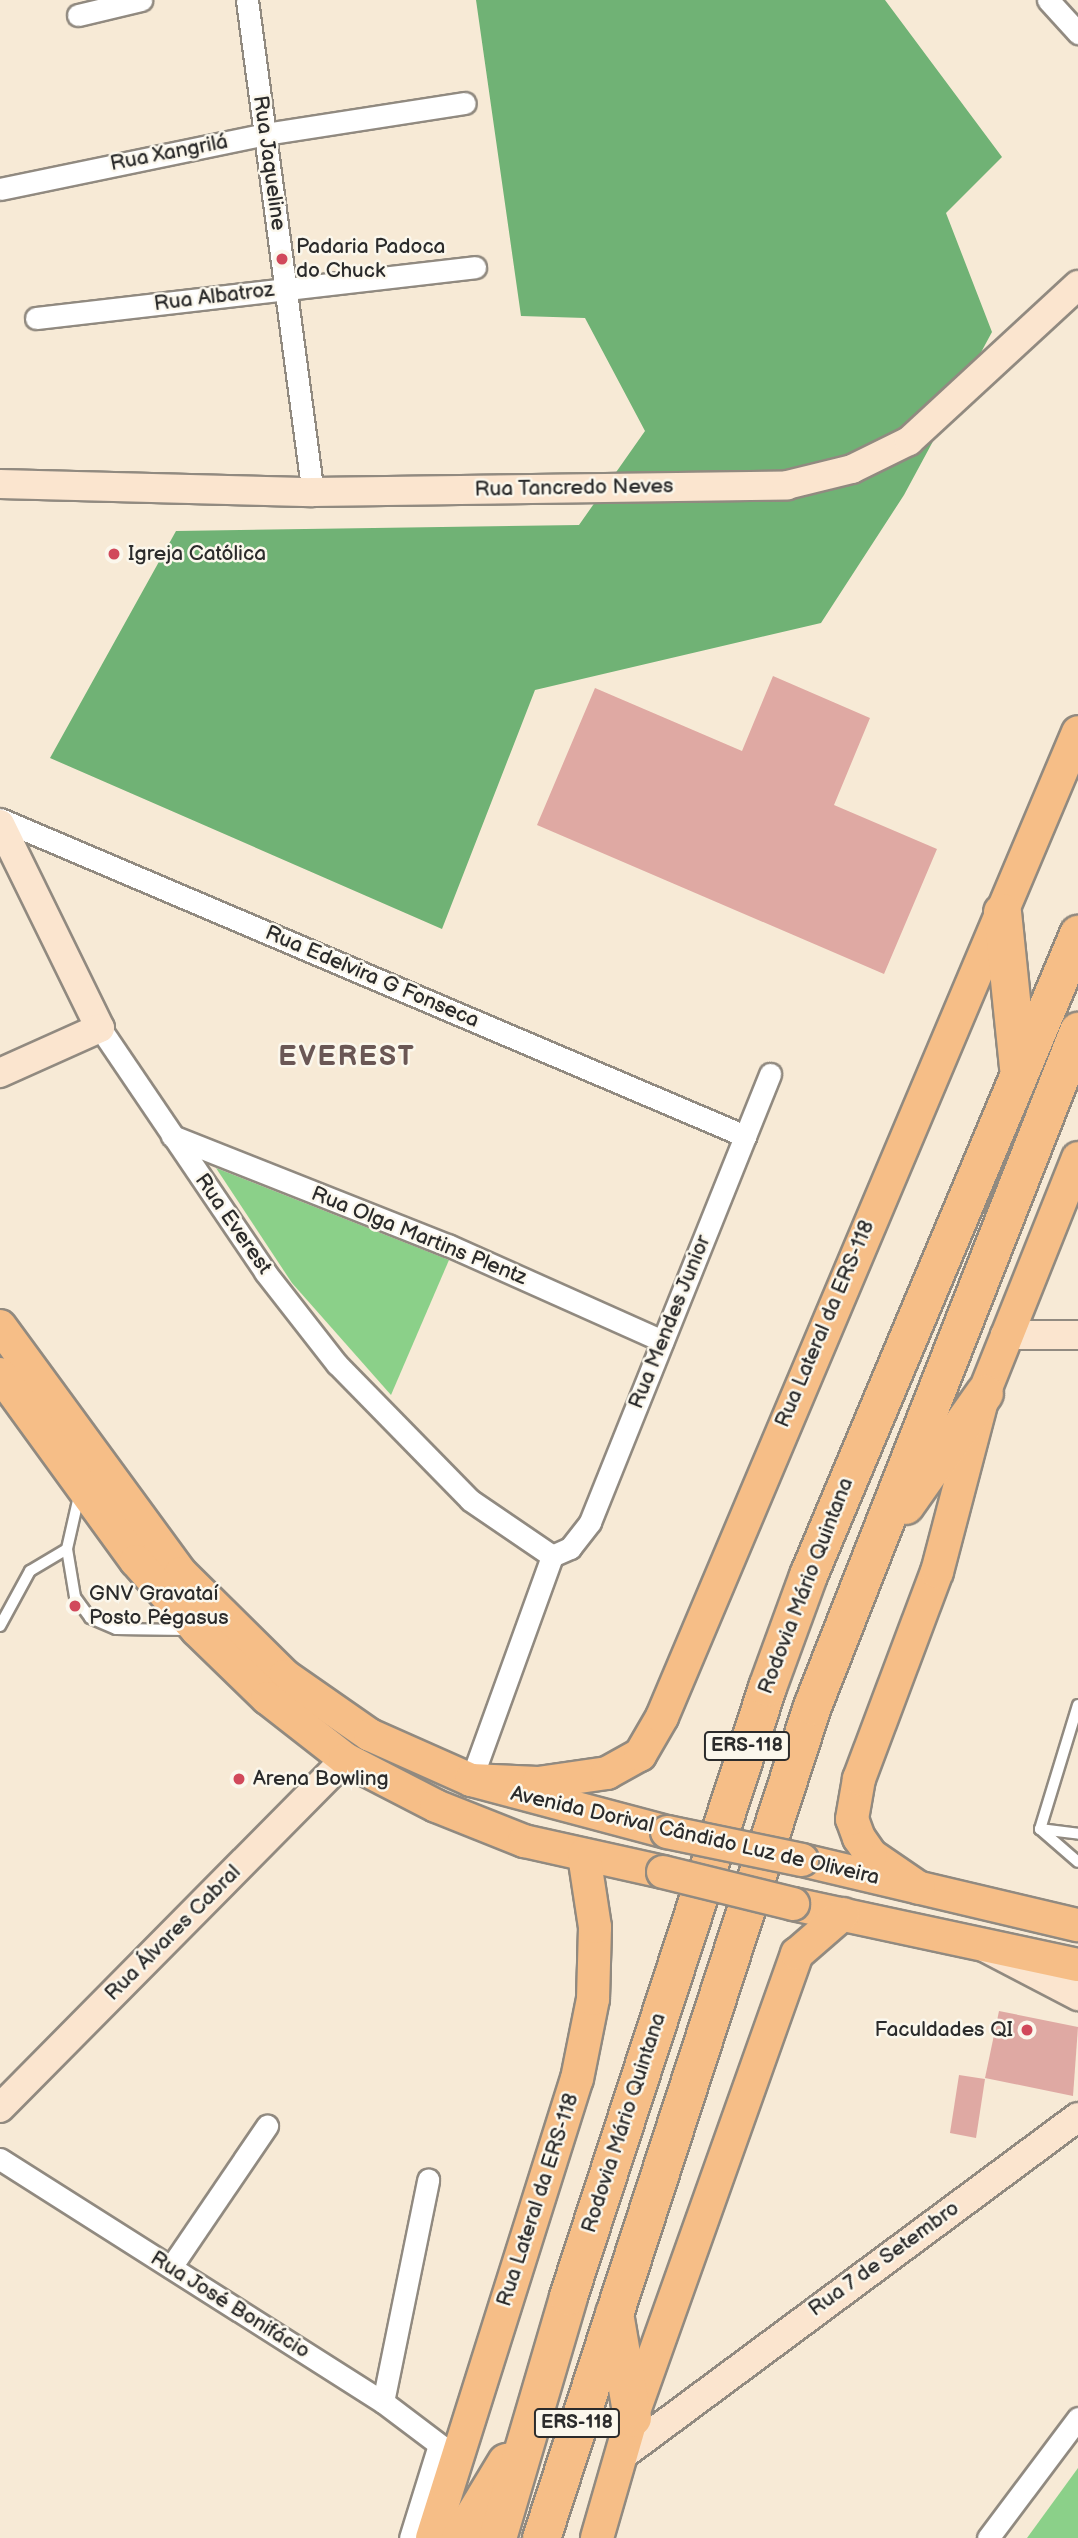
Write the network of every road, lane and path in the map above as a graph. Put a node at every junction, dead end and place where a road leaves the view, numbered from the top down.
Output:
1 (141, 0) edge
2 (247, 0) edge
3 (1048, 0) edge
4 (78, 15) dead end
5 (1078, 33) edge
6 (465, 103) dead end
7 (265, 134) junction
8 (0, 189) edge
9 (475, 267) dead end
10 (1078, 285) edge
11 (285, 289) junction
12 (36, 318) dead end
13 (0, 484) edge
14 (313, 492) junction
15 (1078, 732) edge
16 (0, 821) edge
17 (1002, 912) junction
18 (1078, 934) edge
19 (100, 1028) junction
20 (1074, 1048) edge
21 (1018, 1070) junction
22 (0, 1073) edge
23 (770, 1074) dead end
24 (172, 1136) junction
25 (745, 1136) junction
26 (1078, 1158) edge
27 (0, 1326) edge
28 (1005, 1335) junction
29 (1078, 1335) edge
30 (663, 1341) junction
31 (0, 1374) edge
32 (984, 1393) junction
33 (81, 1487) junction
34 (67, 1549) junction
35 (874, 1549) junction
36 (552, 1556) junction
37 (0, 1626) edge
38 (197, 1630) junction
39 (1078, 1705) edge
40 (345, 1759) junction
41 (471, 1780) junction
42 (1040, 1829) junction
43 (1078, 1835) edge
44 (584, 1855) junction
45 (1078, 1862) edge
46 (919, 1888) junction
47 (843, 1914) junction
48 (1078, 1925) edge
49 (981, 1944) junction
50 (1078, 1965) edge
51 (1078, 1996) edge
52 (0, 2108) edge
53 (1078, 2117) edge
54 (267, 2126) dead end
55 (0, 2159) edge
56 (428, 2180) dead end
57 (171, 2267) junction
58 (613, 2309) junction
59 (690, 2400) junction
60 (383, 2402) junction
61 (632, 2417) junction
62 (1078, 2417) edge
63 (524, 2439) junction
64 (447, 2451) junction
65 (620, 2457) junction
66 (410, 2538) edge
67 (432, 2538) edge
68 (460, 2538) edge
69 (497, 2538) edge
70 (541, 2538) edge
71 (597, 2538) edge
72 (988, 2538) edge

1 - 4 street
2 - 7 street, Rua Jaqueline
3 - 5 street
6 - 7 street, Rua Xangrilá
7 - 8 street, Rua Xangrilá
7 - 11 street, Rua Jaqueline
9 - 11 street, Rua Albatroz
10 - 14 street, Rua Tancredo Neves
11 - 12 street, Rua Albatroz
11 - 14 street, Rua Jaqueline
13 - 14 street, Rua Tancredo Neves
15 - 17 main road, Rua Lateral da ERS-118
16 - 19 street, Rua Everest
16 - 25 street, Rua Edelvira G Fonseca
17 - 21 highway
17 - 41 main road, Rua Lateral da ERS-118
18 - 21 highway, Rodovia Mário Quintana / ERS-118
19 - 22 street
19 - 24 street, Rua Everest
20 - 35 highway, ERS-118
21 - 63 highway, Rodovia Mário Quintana / ERS-118
23 - 25 street, Rua Mendes Junior
24 - 30 street, Rua Olga Martins Plentz
24 - 36 street, Rua Everest
25 - 30 street, Rua Mendes Junior
26 - 28 main road
27 - 41 main road, Avenida Dorival Cândido Luz de Oliveira
28 - 29 street
28 - 32 main road
30 - 36 street, Rua Mendes Junior
31 - 33 main road, Avenida Dorival Cândido Luz de Oliveira
32 - 35 highway
32 - 46 main road
33 - 34 lane
33 - 38 main road, Avenida Dorival Cândido Luz de Oliveira
34 - 37 lane
34 - 38 lane
35 - 58 highway, ERS-118
36 - 41 street
38 - 40 main road, Avenida Dorival Cândido Luz de Oliveira
39 - 42 lane
40 - 44 main road, Avenida Dorival Cândido Luz de Oliveira
40 - 52 street, Rua Álvares Cabral
41 - 46 main road, Avenida Dorival Cândido Luz de Oliveira, bridge
42 - 43 lane
42 - 45 lane
44 - 47 main road, Avenida Dorival Cândido Luz de Oliveira, bridge
44 - 64 main road, Rua Lateral da ERS-118
46 - 48 main road, Avenida Dorival Cândido Luz de Oliveira
47 - 49 main road, Avenida Dorival Cândido Luz de Oliveira
47 - 61 main road
49 - 50 main road, Avenida Dorival Cândido Luz de Oliveira
49 - 51 street
53 - 59 street, Rua 7 de Setembro
54 - 57 street
55 - 57 street, Rua José Bonifácio
56 - 60 street
57 - 60 street, Rua José Bonifácio
58 - 61 highway
58 - 70 highway, ERS-118
59 - 61 street, Rua 7 de Setembro
59 - 65 street, Rua 7 de Setembro
60 - 64 street, Rua José Bonifácio
61 - 65 main road
62 - 72 street
63 - 68 highway
63 - 69 highway, Rodovia Mário Quintana / ERS-118
64 - 66 street
64 - 67 main road, Rua Lateral da ERS-118
65 - 71 main road

